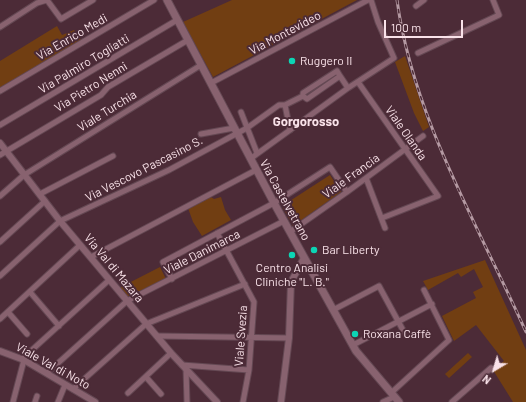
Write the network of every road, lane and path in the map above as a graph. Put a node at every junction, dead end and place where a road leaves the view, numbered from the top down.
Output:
1 (93, 0) edge
2 (154, 0) edge
3 (167, 0) edge
4 (368, 0) edge
5 (371, 0) edge
6 (424, 0) edge
7 (493, 0) edge
8 (416, 6) dead end
9 (177, 20) junction
10 (0, 27) edge
11 (188, 40) junction
12 (418, 53) dead end
13 (201, 65) junction
14 (358, 82) junction
15 (211, 84) junction
16 (348, 88) junction
17 (0, 90) edge
18 (285, 105) junction
19 (241, 112) dead end
20 (0, 125) edge
21 (247, 128) junction
22 (235, 130) junction
23 (290, 130) junction
24 (201, 134) dead end
25 (423, 136) dead end
26 (0, 143) edge
27 (405, 149) junction
28 (3, 153) edge
29 (257, 153) junction
30 (113, 156) dead end
31 (250, 159) junction
32 (256, 170) junction
33 (24, 175) junction
34 (366, 178) junction
35 (347, 192) junction
36 (40, 194) junction
37 (0, 196) edge
38 (45, 201) junction
39 (274, 203) junction
40 (382, 218) junction
41 (284, 221) junction
42 (60, 222) junction
43 (385, 228) dead end
44 (290, 232) junction
45 (217, 233) junction
46 (0, 242) edge
47 (80, 245) junction
48 (228, 251) junction
49 (91, 257) junction
50 (304, 258) junction
51 (0, 276) edge
52 (172, 279) junction
53 (109, 280) junction
54 (245, 284) junction
55 (424, 290) dead end
56 (30, 292) junction
57 (127, 302) junction
58 (432, 304) junction
59 (333, 310) junction
60 (8, 312) junction
61 (0, 319) edge
62 (398, 322) junction
63 (146, 324) junction
64 (59, 326) junction
65 (404, 332) dead end
66 (27, 334) dead end
67 (158, 336) junction
68 (289, 338) junction
69 (252, 339) junction
70 (353, 345) junction
71 (0, 350) edge
72 (171, 353) junction
73 (23, 360) junction
74 (184, 367) junction
75 (491, 368) dead end
76 (249, 370) junction
77 (47, 373) junction
78 (146, 377) junction
79 (65, 385) junction
80 (73, 389) junction
81 (128, 393) dead end
82 (161, 394) dead end
83 (395, 397) edge
84 (14, 402) edge
85 (58, 402) edge
86 (95, 402) edge
87 (187, 402) edge
88 (217, 402) edge
89 (243, 402) edge
90 (280, 402) edge
91 (383, 402) edge
92 (452, 402) edge

1 - 10 street
2 - 17 street, Via Enrico Medi
3 - 9 main road, Via Castelvetrano
4 - 15 street, Via Montevideo
5 - 14 street
6 - 8 street
7 - 12 street
9 - 11 main road, Via Castelvetrano
9 - 20 street, Via Palmiro Togliatti
11 - 13 main road, Via Castelvetrano
11 - 28 street, Via Pietro Nenni
13 - 15 main road, Via Castelvetrano
13 - 33 street, Viale Turchia
14 - 16 street
14 - 27 street, Viale Olanda
15 - 22 main road, Via Castelvetrano
16 - 18 street
16 - 23 street
18 - 21 street
18 - 23 street
19 - 21 street
21 - 22 street
21 - 29 street
22 - 24 street
22 - 31 main road, Via Castelvetrano
22 - 42 street, Via Vescovo Pascasino S.
23 - 29 street
25 - 27 street, Viale Francia
26 - 28 street, Via Val di Mazara
27 - 34 street, Viale Francia
27 - 40 street, Viale Olanda
28 - 33 street, Via Val di Mazara
29 - 31 street
30 - 36 street
31 - 32 main road, Via Castelvetrano
32 - 39 main road, Via Castelvetrano
32 - 49 street
33 - 36 street, Via Val di Mazara
33 - 37 street, Viale Turchia
34 - 35 street, Viale Francia
34 - 40 street
35 - 39 street
35 - 44 street, Viale Francia
36 - 38 street, Via Val di Mazara
38 - 42 street, Via Val di Mazara
38 - 46 street
39 - 41 main road, Via Castelvetrano
39 - 45 street
40 - 43 street
41 - 44 main road, Via Castelvetrano
41 - 48 street, Viale Danimarca
42 - 47 street, Via Val di Mazara
42 - 51 street, Via Vescovo Pascasino S.
44 - 50 main road, Via Castelvetrano
45 - 48 street, Viale Svezia
45 - 52 street
47 - 49 street, Via Val di Mazara
47 - 56 street
48 - 52 street, Viale Danimarca
48 - 54 street, Viale Svezia
49 - 53 street, Via Val di Mazara
50 - 59 main road, Via Castelvetrano
50 - 68 street
52 - 57 street, Viale Danimarca
53 - 57 street, Via Val di Mazara
53 - 64 street
54 - 63 street
54 - 69 street, Viale Svezia
55 - 58 street
56 - 60 street
56 - 64 street
57 - 63 street, Via Val di Mazara
57 - 77 street, Viale Danimarca
58 - 62 street
58 - 83 street
59 - 62 street
59 - 70 main road, Via Castelvetrano
60 - 61 street
60 - 66 street
62 - 65 street
62 - 70 street
63 - 67 street, Via Val di Mazara
63 - 80 street
64 - 73 street
67 - 69 street
67 - 72 street, Via Val di Mazara
68 - 69 street
68 - 90 street
69 - 76 street, Viale Svezia
70 - 83 main road, Via Castelvetrano
71 - 73 street, Viale Val di Noto
72 - 74 street, Via Val di Mazara
72 - 78 street
73 - 77 street, Viale Val di Noto
73 - 84 street
74 - 76 street
74 - 87 street
74 - 88 street, Via Val di Mazara
75 - 92 street
76 - 89 street, Viale Svezia
77 - 79 street, Viale Val di Noto
78 - 81 street
78 - 82 street
79 - 80 street, Viale Val di Noto
79 - 85 street
80 - 86 street, Viale Val di Noto
83 - 91 street

